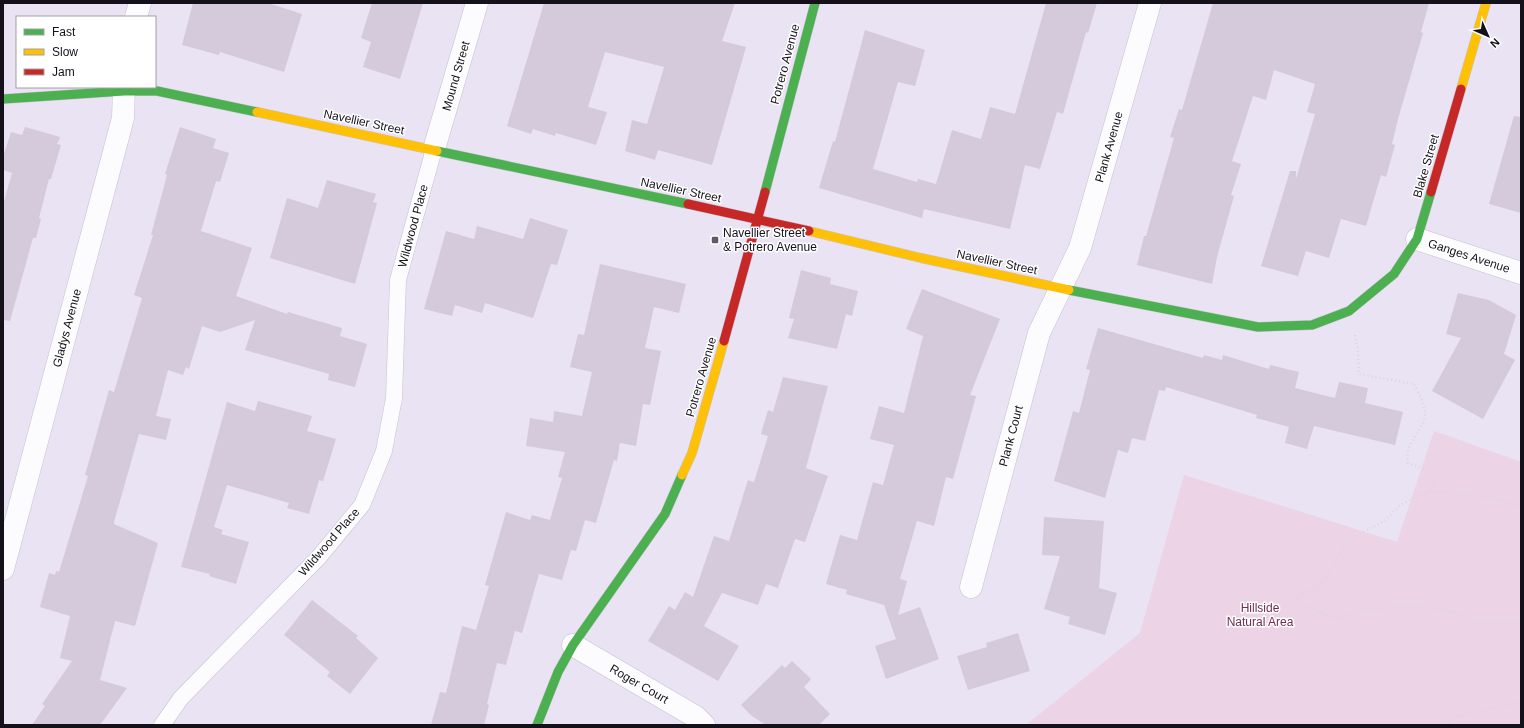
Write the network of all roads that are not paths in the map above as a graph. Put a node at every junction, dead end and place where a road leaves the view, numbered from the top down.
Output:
1 (140, 3) edge
2 (477, 3) edge
3 (815, 3) edge
4 (1150, 3) edge
5 (1486, 3) edge
6 (136, 16) edge
7 (124, 89) edge
8 (3, 99) edge
9 (434, 149) junction
10 (758, 219) junction
11 (1417, 240) junction
12 (1521, 273) edge
13 (1060, 288) junction
14 (1349, 311) joint
15 (3, 569) edge
16 (971, 587) dead end
17 (573, 645) junction
18 (162, 725) edge
19 (537, 725) edge
20 (704, 725) edge

1 - 6 street
2 - 9 street, Mound Street
3 - 10 street, Potrero Avenue
4 - 13 street, Plank Avenue
5 - 11 street, Blake Street
7 - 8 street, Navellier Street
7 - 9 street, Navellier Street
7 - 15 street, Gladys Avenue
9 - 10 street, Navellier Street
9 - 18 lane, Wildwood Place
10 - 13 street, Navellier Street
10 - 17 street, Potrero Avenue
11 - 12 street, Ganges Avenue
11 - 14 street, Blake Street
13 - 14 street, Navellier Street
13 - 16 street, Plank Court
17 - 19 street, Potrero Avenue
17 - 20 street, Roger Court

